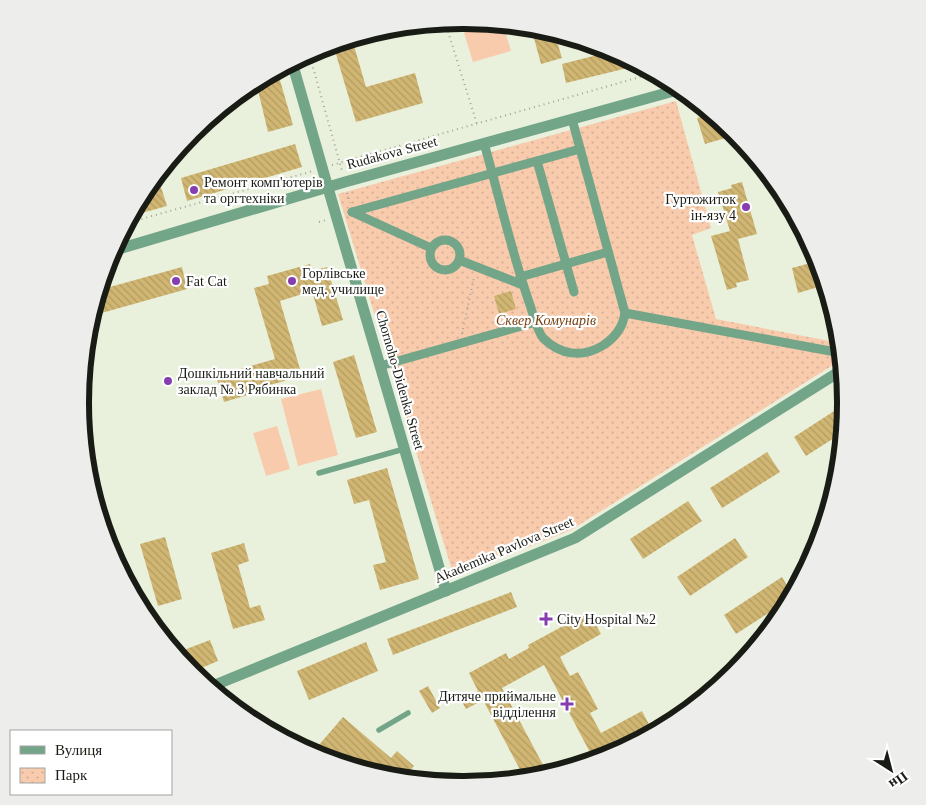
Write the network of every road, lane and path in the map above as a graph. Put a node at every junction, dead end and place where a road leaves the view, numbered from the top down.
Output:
1 (447, 30) edge
2 (311, 61) edge
3 (294, 69) edge
4 (644, 76) edge
5 (671, 92) edge
6 (572, 119) junction
7 (477, 124) junction
8 (484, 143) junction
9 (580, 149) junction
10 (537, 161) junction
11 (339, 163) junction
12 (322, 168) junction
13 (492, 173) junction
14 (345, 182) junction
15 (328, 188) junction
16 (352, 212) junction
17 (137, 221) edge
18 (123, 248) edge
19 (431, 248) junction
20 (608, 252) junction
21 (459, 260) junction
22 (566, 264) junction
23 (476, 267) junction
24 (522, 281) junction
25 (574, 292) dead end
26 (625, 313) junction
27 (536, 322) junction
28 (460, 343) junction
29 (834, 352) edge
30 (380, 366) junction
31 (836, 374) edge
32 (404, 449) junction
33 (319, 473) dead end
34 (446, 591) junction
35 (217, 684) edge
36 (408, 713) dead end
37 (379, 730) dead end

1 - 7 path
2 - 11 path
3 - 12 street, Chornoho-Didenka Street
4 - 7 path
5 - 6 street, Rudakova Street
6 - 8 street, Rudakova Street
6 - 9 street
7 - 11 path
8 - 13 street
8 - 14 street, Rudakova Street
9 - 10 street
9 - 20 street
10 - 13 street
10 - 22 street
11 - 12 path
11 - 14 path
12 - 15 street, Chornoho-Didenka Street
12 - 17 path
13 - 16 street
13 - 24 street
14 - 15 street, Rudakova Street
14 - 16 path
15 - 18 street, Rudakova Street
15 - 30 street, Chornoho-Didenka Street
16 - 19 street
19 - 21 street
19 - 21 street
20 - 22 street
20 - 26 street
21 - 23 street
22 - 24 street
22 - 25 street
23 - 24 street
23 - 28 path
24 - 27 street
26 - 27 street
26 - 29 street
27 - 28 street
28 - 30 street
30 - 32 street, Chornoho-Didenka Street
31 - 34 street, Akademika Pavlova Street
32 - 33 lane
32 - 34 street, Chornoho-Didenka Street
34 - 35 street, Akademika Pavlova Street
36 - 37 lane

